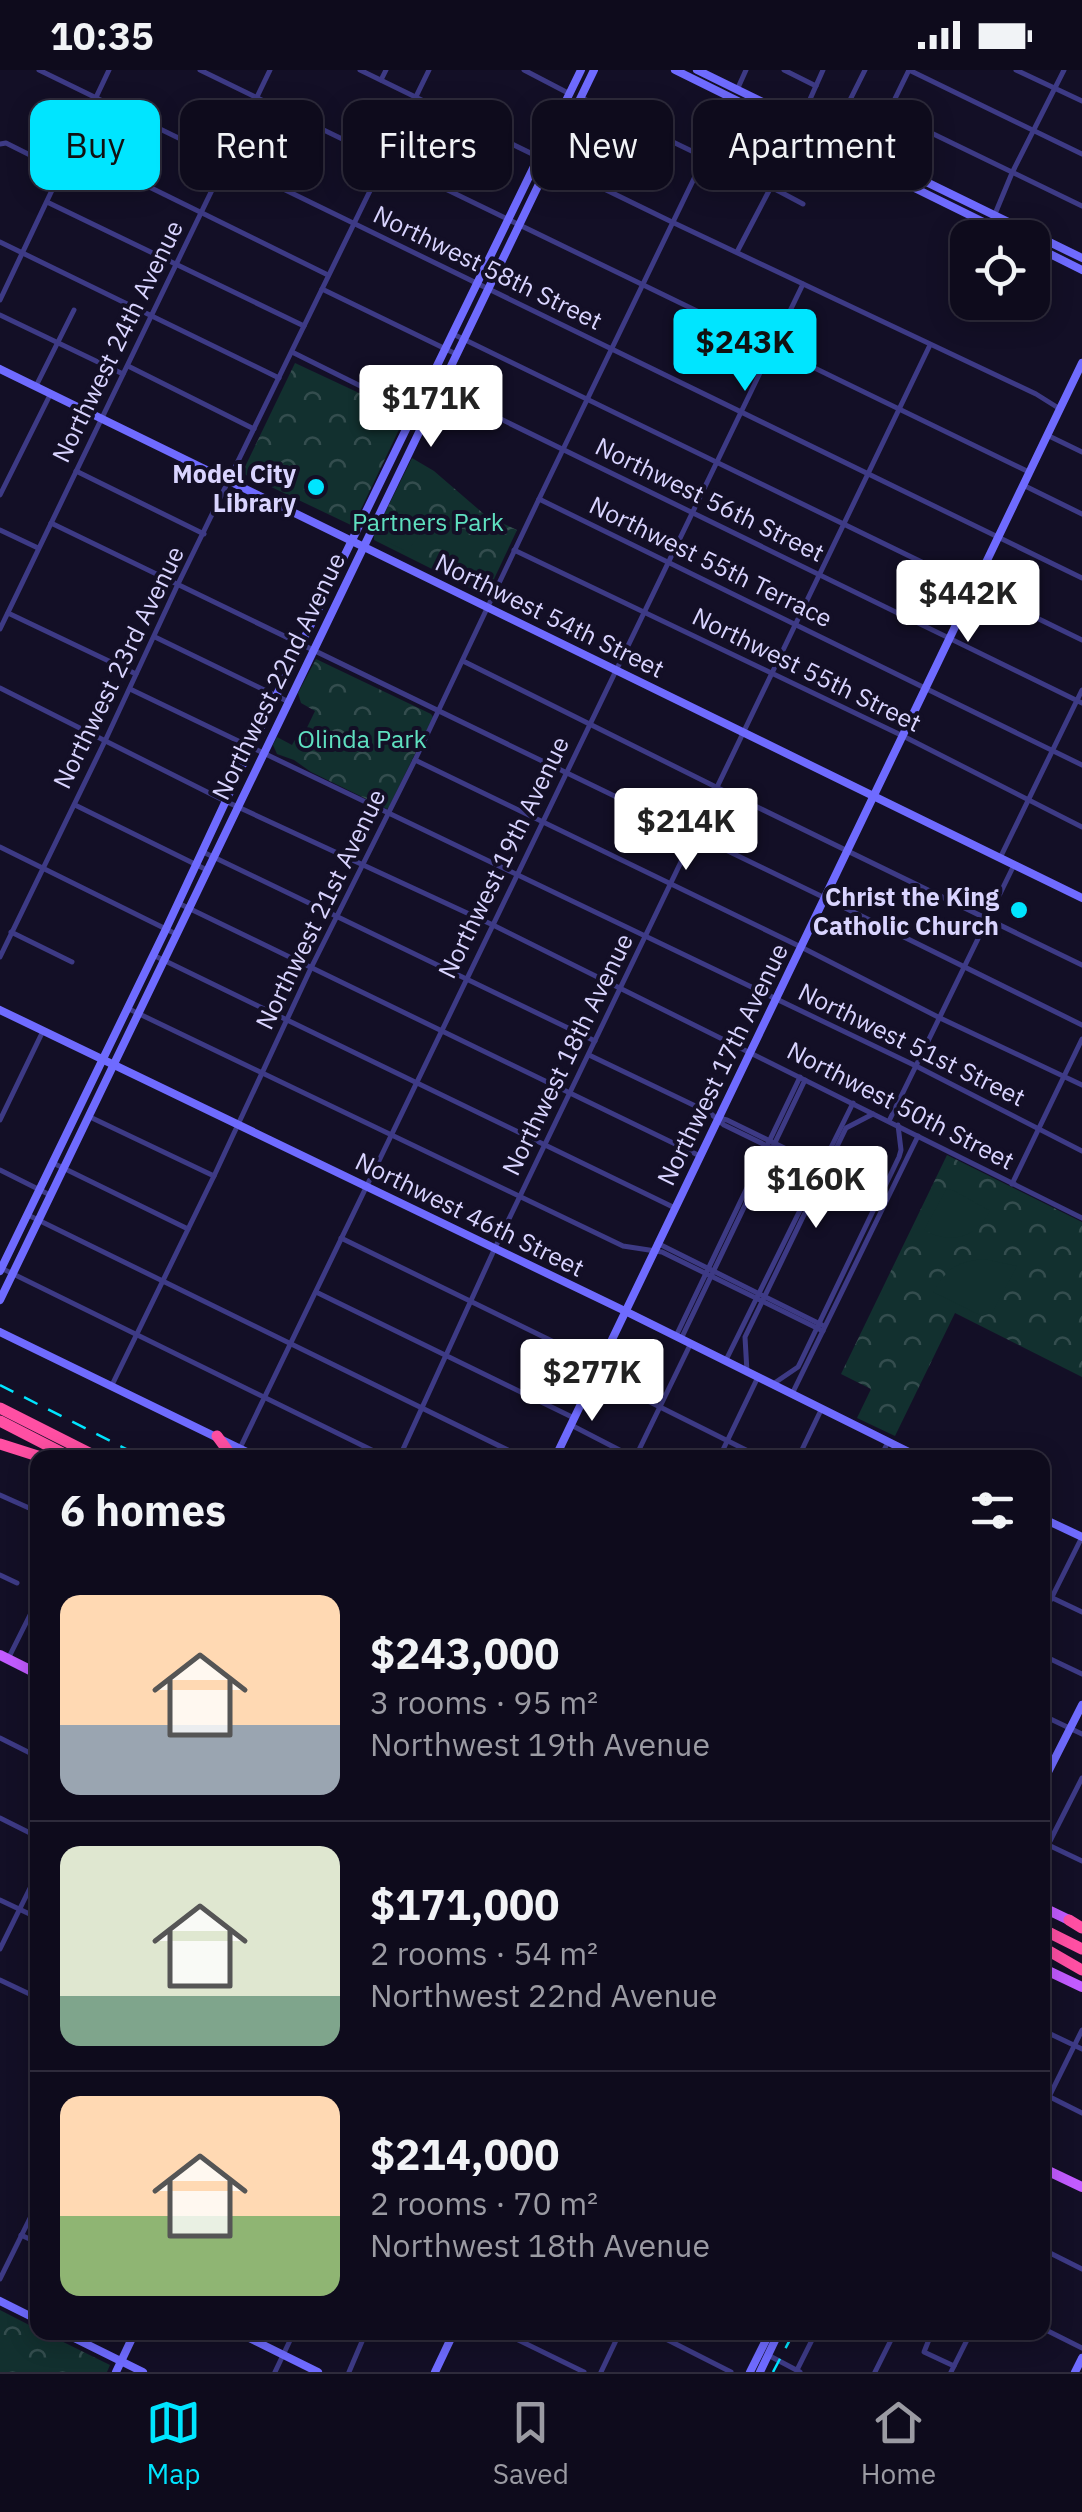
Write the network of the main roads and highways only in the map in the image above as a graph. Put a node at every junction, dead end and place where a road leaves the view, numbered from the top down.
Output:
1 (582, 70) edge
2 (594, 70) edge
3 (675, 70) edge
4 (697, 70) edge
5 (735, 94) junction
6 (747, 100) edge
7 (932, 188) edge
8 (930, 190) edge
9 (991, 220) joint
10 (1050, 245) edge
11 (1050, 255) edge
12 (1082, 258) edge
13 (1082, 270) edge
14 (1082, 363) edge
15 (0, 368) edge
16 (1078, 384) edge
17 (353, 540) junction
18 (363, 545) junction
19 (875, 795) junction
20 (1082, 898) edge
21 (0, 1010) edge
22 (103, 1059) junction
23 (114, 1064) junction
24 (1, 1270) edge
25 (0, 1300) edge
26 (625, 1311) junction
27 (0, 1332) edge
28 (0, 1408) edge
29 (0, 1421) edge
30 (217, 1436) joint
31 (0, 1444) edge
32 (56, 1450) edge
33 (83, 1450) edge
34 (233, 1450) edge
35 (559, 1450) edge
36 (905, 1450) edge
37 (30, 1454) edge
38 (1050, 1522) edge
39 (1082, 1537) edge
40 (4, 1657) edge
41 (30, 1670) edge
42 (1082, 1705) edge
43 (1050, 1768) edge
44 (1050, 1910) edge
45 (1078, 1924) edge
46 (1050, 1931) edge
47 (1079, 1944) edge
48 (1050, 1948) edge
49 (1050, 1950) edge
50 (1082, 1960) edge
51 (1082, 1970) edge
52 (1050, 1972) edge
53 (1082, 1987) edge
54 (1050, 2172) edge
55 (1082, 2187) edge
56 (0, 2302) edge
57 (30, 2316) edge
58 (79, 2340) edge
59 (131, 2340) edge
60 (254, 2340) edge
61 (450, 2340) edge
62 (768, 2340) edge
63 (774, 2340) edge
64 (764, 2354) junction
65 (1082, 2358) edge
66 (121, 2360) junction
67 (116, 2372) edge
68 (143, 2372) edge
69 (318, 2372) edge
70 (435, 2372) edge
71 (750, 2372) edge
72 (760, 2372) edge
73 (1075, 2372) edge

1 - 17 main road, Northwest 22nd Avenue
2 - 18 main road, Northwest 22nd Avenue
3 - 5 main road
4 - 5 main road
5 - 6 main road
7 - 9 main road
8 - 9 main road
10 - 12 main road
11 - 13 main road
14 - 16 main road, Northwest 17th Avenue
15 - 17 main road, Northwest 54th Street
16 - 19 main road, Northwest 17th Avenue
17 - 18 main road, Northwest 54th Street
17 - 22 main road, Northwest 22nd Avenue
18 - 19 main road, Northwest 54th Street
18 - 23 main road, Northwest 22nd Avenue
19 - 20 main road, Northwest 54th Street
19 - 26 main road, Northwest 17th Avenue
21 - 22 main road, Northwest 46th Street
22 - 23 main road, Northwest 46th Street
22 - 24 main road, Northwest 22nd Avenue
23 - 25 main road, Northwest 22nd Avenue
23 - 26 main road, Northwest 46th Street
26 - 35 main road, Northwest 17th Avenue
26 - 36 main road, Northwest 46th Street
27 - 30 main road
28 - 33 highway
29 - 32 highway
30 - 34 highway
31 - 37 highway
38 - 39 main road
40 - 41 main road
42 - 43 main road
44 - 45 main road
46 - 47 highway
48 - 50 highway
49 - 51 highway
52 - 53 main road
54 - 55 main road
56 - 57 main road
58 - 66 main road
59 - 66 main road
60 - 69 main road
61 - 70 main road
62 - 64 main road
63 - 64 main road
64 - 71 main road
64 - 72 main road
65 - 73 main road
66 - 67 main road
66 - 68 main road

